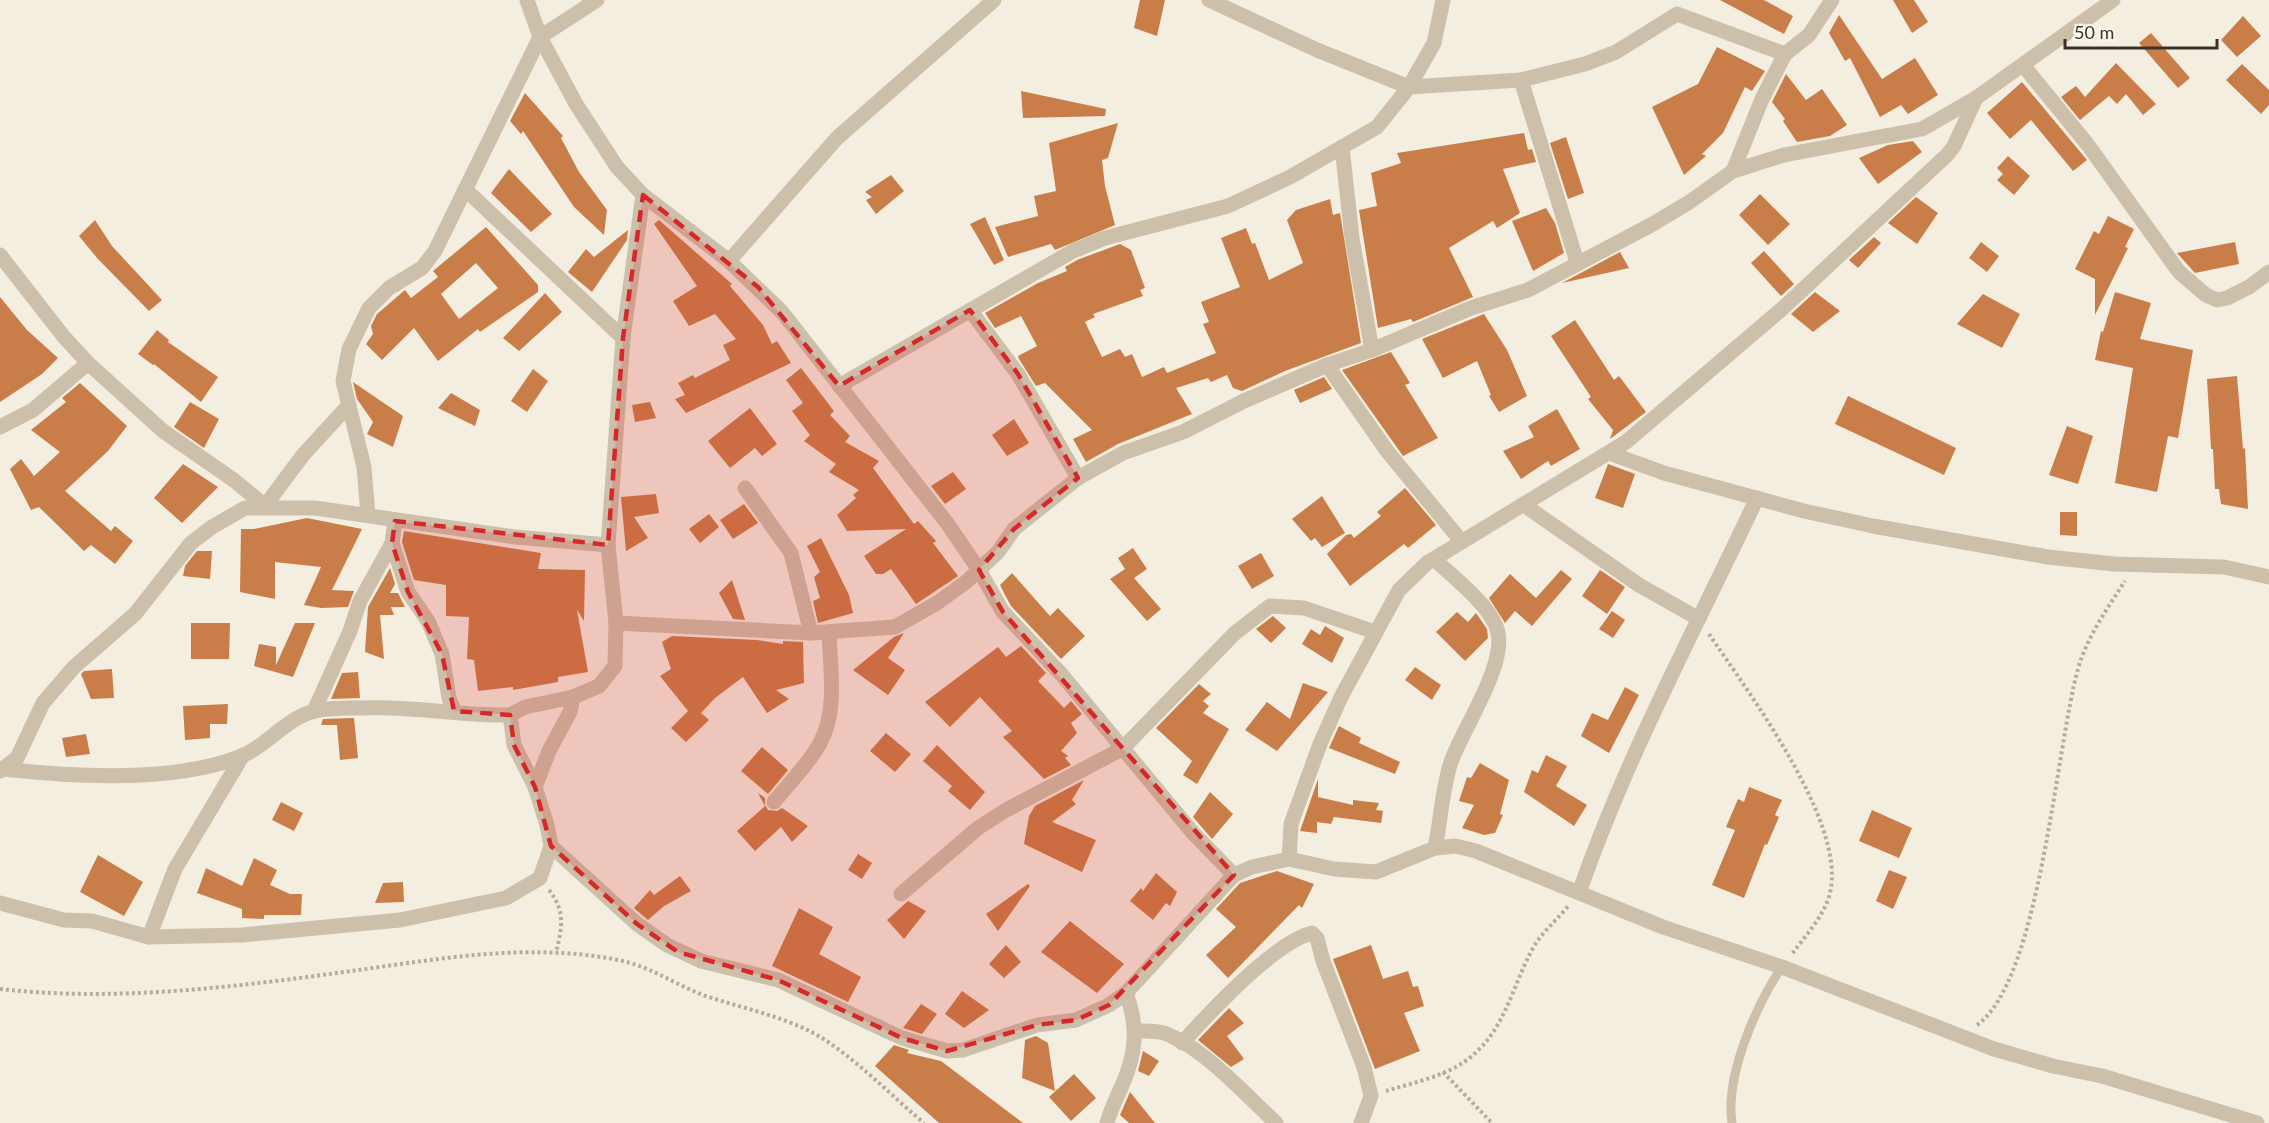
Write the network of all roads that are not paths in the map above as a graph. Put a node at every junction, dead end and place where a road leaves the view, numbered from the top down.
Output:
1 (527, 0) edge
2 (596, 0) edge
3 (994, 0) edge
4 (1209, 0) edge
5 (1443, 0) edge
6 (1832, 0) edge
7 (2113, 0) edge
8 (540, 37) junction
9 (1785, 54) junction
10 (2023, 65) junction
11 (1521, 80) junction
12 (1409, 87) junction
13 (1976, 98) junction
14 (1342, 147) junction
15 (1733, 171) junction
16 (465, 189) junction
17 (643, 195) junction
18 (0, 255) edge
19 (729, 261) junction
20 (1577, 262) junction
21 (2269, 272) edge
22 (970, 310) junction
23 (622, 338) junction
24 (1372, 350) junction
25 (88, 363) junction
26 (1327, 365) junction
27 (839, 386) junction
28 (348, 406) junction
29 (0, 427) edge
30 (1609, 453) junction
31 (1078, 478) junction
32 (746, 488) dead end
33 (1757, 498) junction
34 (1524, 505) junction
35 (265, 506) junction
36 (368, 515) junction
37 (395, 521) junction
38 (1462, 542) junction
39 (392, 543) junction
40 (608, 545) junction
41 (1434, 559) junction
42 (980, 570) junction
43 (2269, 578) edge
44 (1699, 619) junction
45 (616, 623) junction
46 (829, 632) junction
47 (1375, 632) junction
48 (811, 633) junction
49 (573, 697) junction
50 (314, 711) junction
51 (454, 711) junction
52 (510, 716) junction
53 (1122, 749) junction
54 (243, 756) junction
55 (2, 770) edge
56 (535, 787) junction
57 (774, 802) dead end
58 (551, 846) junction
59 (1435, 848) junction
60 (1289, 859) junction
61 (1234, 875) junction
62 (1579, 893) junction
63 (901, 894) dead end
64 (0, 903) edge
65 (149, 937) junction
66 (1782, 967) junction
67 (1126, 993) junction
68 (1136, 1031) junction
69 (1182, 1043) junction
70 (1107, 1123) edge
71 (1276, 1123) edge
72 (1361, 1123) edge
73 (1732, 1123) edge
74 (2257, 1123) edge

1 - 8 street
2 - 8 street
3 - 19 street
4 - 12 street
5 - 12 street
6 - 9 street
7 - 10 street
8 - 16 street
8 - 17 street
9 - 11 street
9 - 15 street
10 - 13 street
10 - 21 street
11 - 12 street
11 - 20 street
12 - 14 street
13 - 15 street
13 - 30 street
14 - 22 street
14 - 24 street
15 - 20 street
16 - 23 street
16 - 28 street
17 - 19 street
17 - 23 street
18 - 25 street
19 - 27 street
20 - 24 street
22 - 27 street
22 - 31 street
23 - 40 street
24 - 26 street
25 - 29 street
25 - 35 street
26 - 31 street
26 - 38 street
27 - 42 street
28 - 35 street
28 - 36 street
30 - 33 street
30 - 34 street
31 - 42 street
32 - 48 street
33 - 43 street
33 - 44 street
34 - 38 street
34 - 44 street
35 - 36 street
35 - 55 street
36 - 37 street
37 - 39 street
37 - 40 street
38 - 41 street
39 - 50 street
39 - 51 street
40 - 45 street
41 - 47 street
41 - 59 street
42 - 46 street
42 - 53 street
44 - 62 street
45 - 48 street
45 - 49 street
46 - 48 street
46 - 57 street
47 - 53 street
47 - 60 street
49 - 52 street
49 - 56 street
50 - 51 street
50 - 54 street
51 - 52 street
52 - 56 street
53 - 61 street
53 - 63 street
54 - 55 street
54 - 65 street
56 - 58 street
58 - 65 street
58 - 67 street
59 - 60 street
59 - 62 street
60 - 61 street
61 - 67 street
62 - 66 street
64 - 65 street
66 - 73 lane
66 - 74 street
67 - 68 street
68 - 69 street
68 - 70 street
69 - 71 street
69 - 72 street

